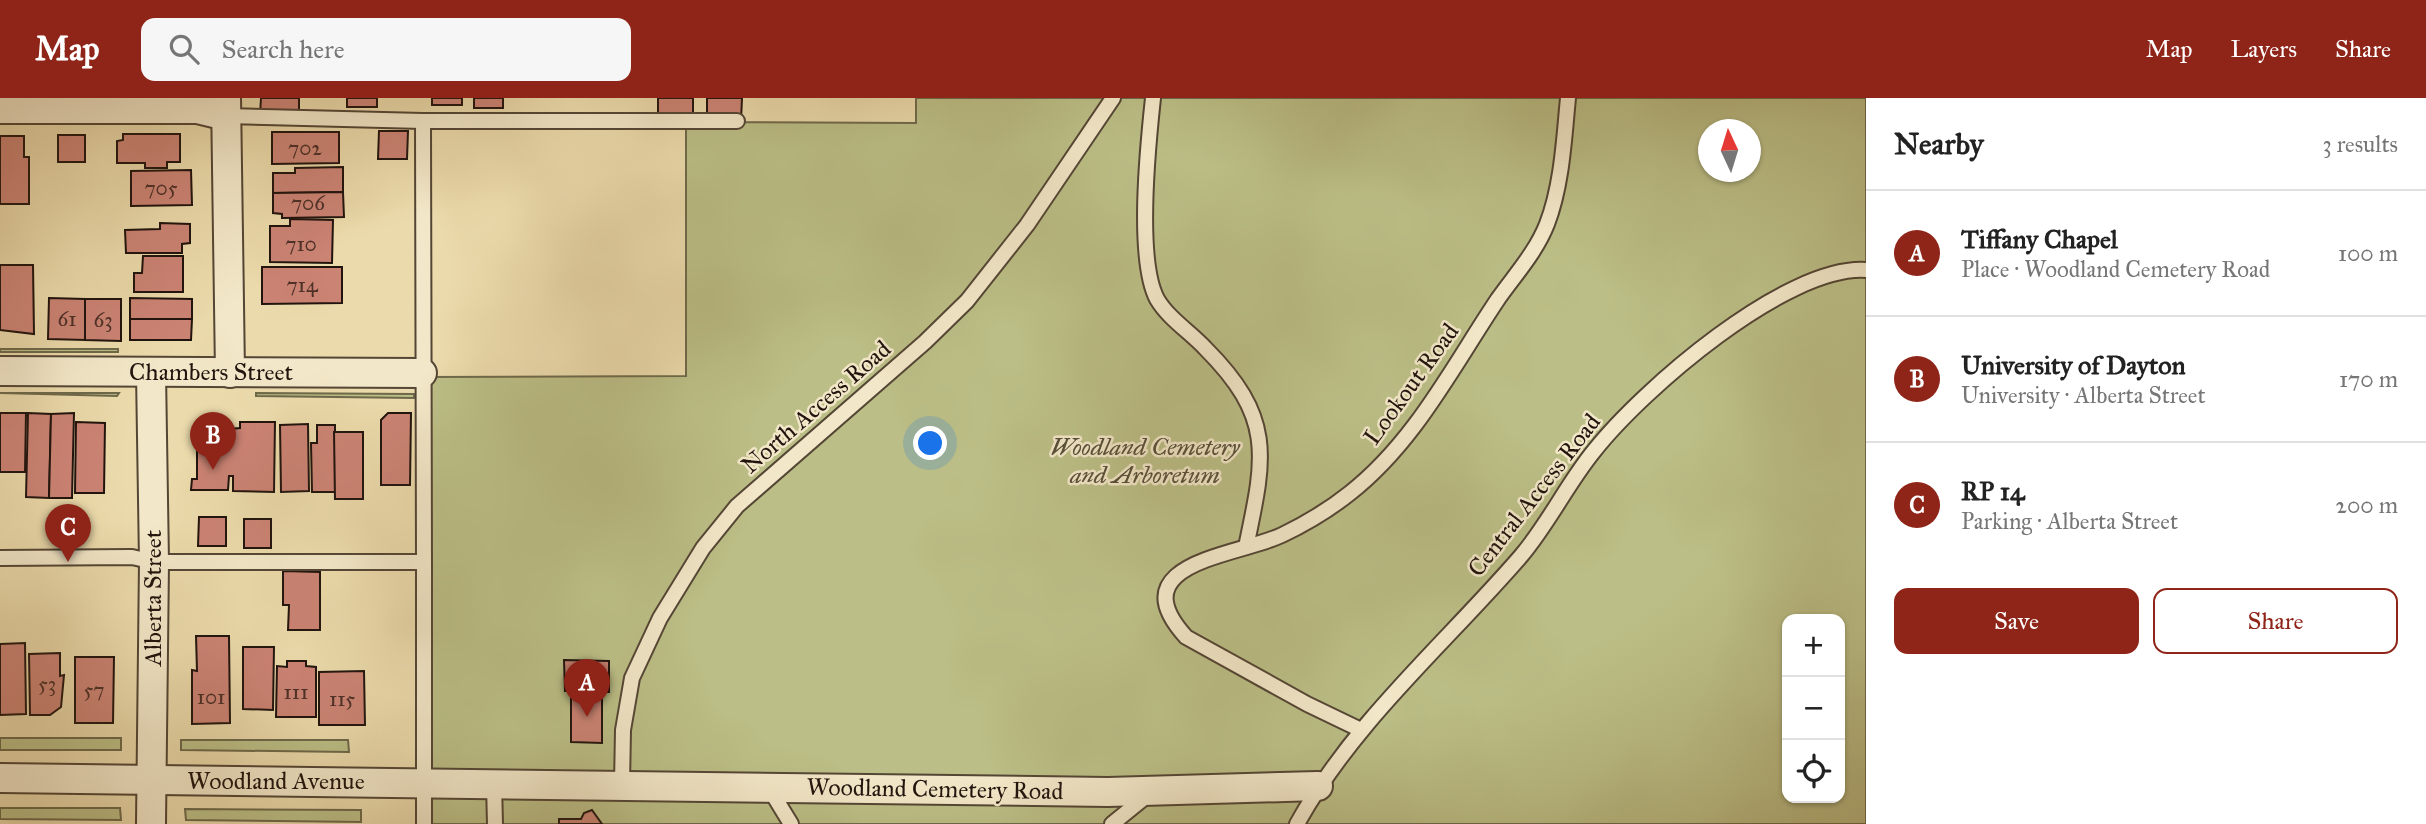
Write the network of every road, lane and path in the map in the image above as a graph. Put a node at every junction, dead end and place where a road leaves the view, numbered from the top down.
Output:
1 (1113, 98) edge
2 (1153, 98) edge
3 (1568, 98) edge
4 (226, 107) edge
5 (0, 108) edge
6 (423, 121) junction
7 (737, 121) dead end
8 (1866, 271) edge
9 (0, 371) edge
10 (151, 373) junction
11 (230, 373) junction
12 (422, 373) junction
13 (1246, 547) junction
14 (0, 558) edge
15 (154, 562) junction
16 (424, 562) junction
17 (1361, 730) junction
18 (0, 778) edge
19 (151, 779) junction
20 (424, 782) junction
21 (494, 783) junction
22 (552, 783) joint
23 (622, 784) junction
24 (1318, 786) junction
25 (768, 787) junction
26 (1152, 791) junction
27 (150, 824) edge
28 (424, 824) edge
29 (495, 824) edge
30 (791, 824) edge
31 (1112, 824) edge
32 (1297, 824) edge

1 - 23 lane, North Access Road
2 - 13 lane
3 - 13 lane, Lookout Road
4 - 5 street
4 - 6 lane
4 - 11 street
6 - 7 lane
6 - 12 lane
8 - 17 lane, Central Access Road
9 - 10 street, Chambers Street
10 - 11 street, Chambers Street
10 - 15 street, Alberta Street
11 - 12 street, Chambers Street
12 - 16 lane
13 - 17 lane, Lookout Road
14 - 15 lane
15 - 16 lane
15 - 19 street, Alberta Street
16 - 20 lane
17 - 24 lane, Central Access Road
18 - 19 street, Woodland Avenue
19 - 20 street, Woodland Avenue
19 - 27 street, Alberta Street
20 - 21 street, Woodland Avenue
20 - 28 lane
21 - 22 street, Woodland Avenue
21 - 29 lane
22 - 23 street, Woodland Cemetery Road
23 - 25 street, Woodland Cemetery Road
24 - 26 street, Woodland Cemetery Road
24 - 32 lane, Central Access Road
25 - 26 street, Woodland Cemetery Road
25 - 30 lane
26 - 31 lane

